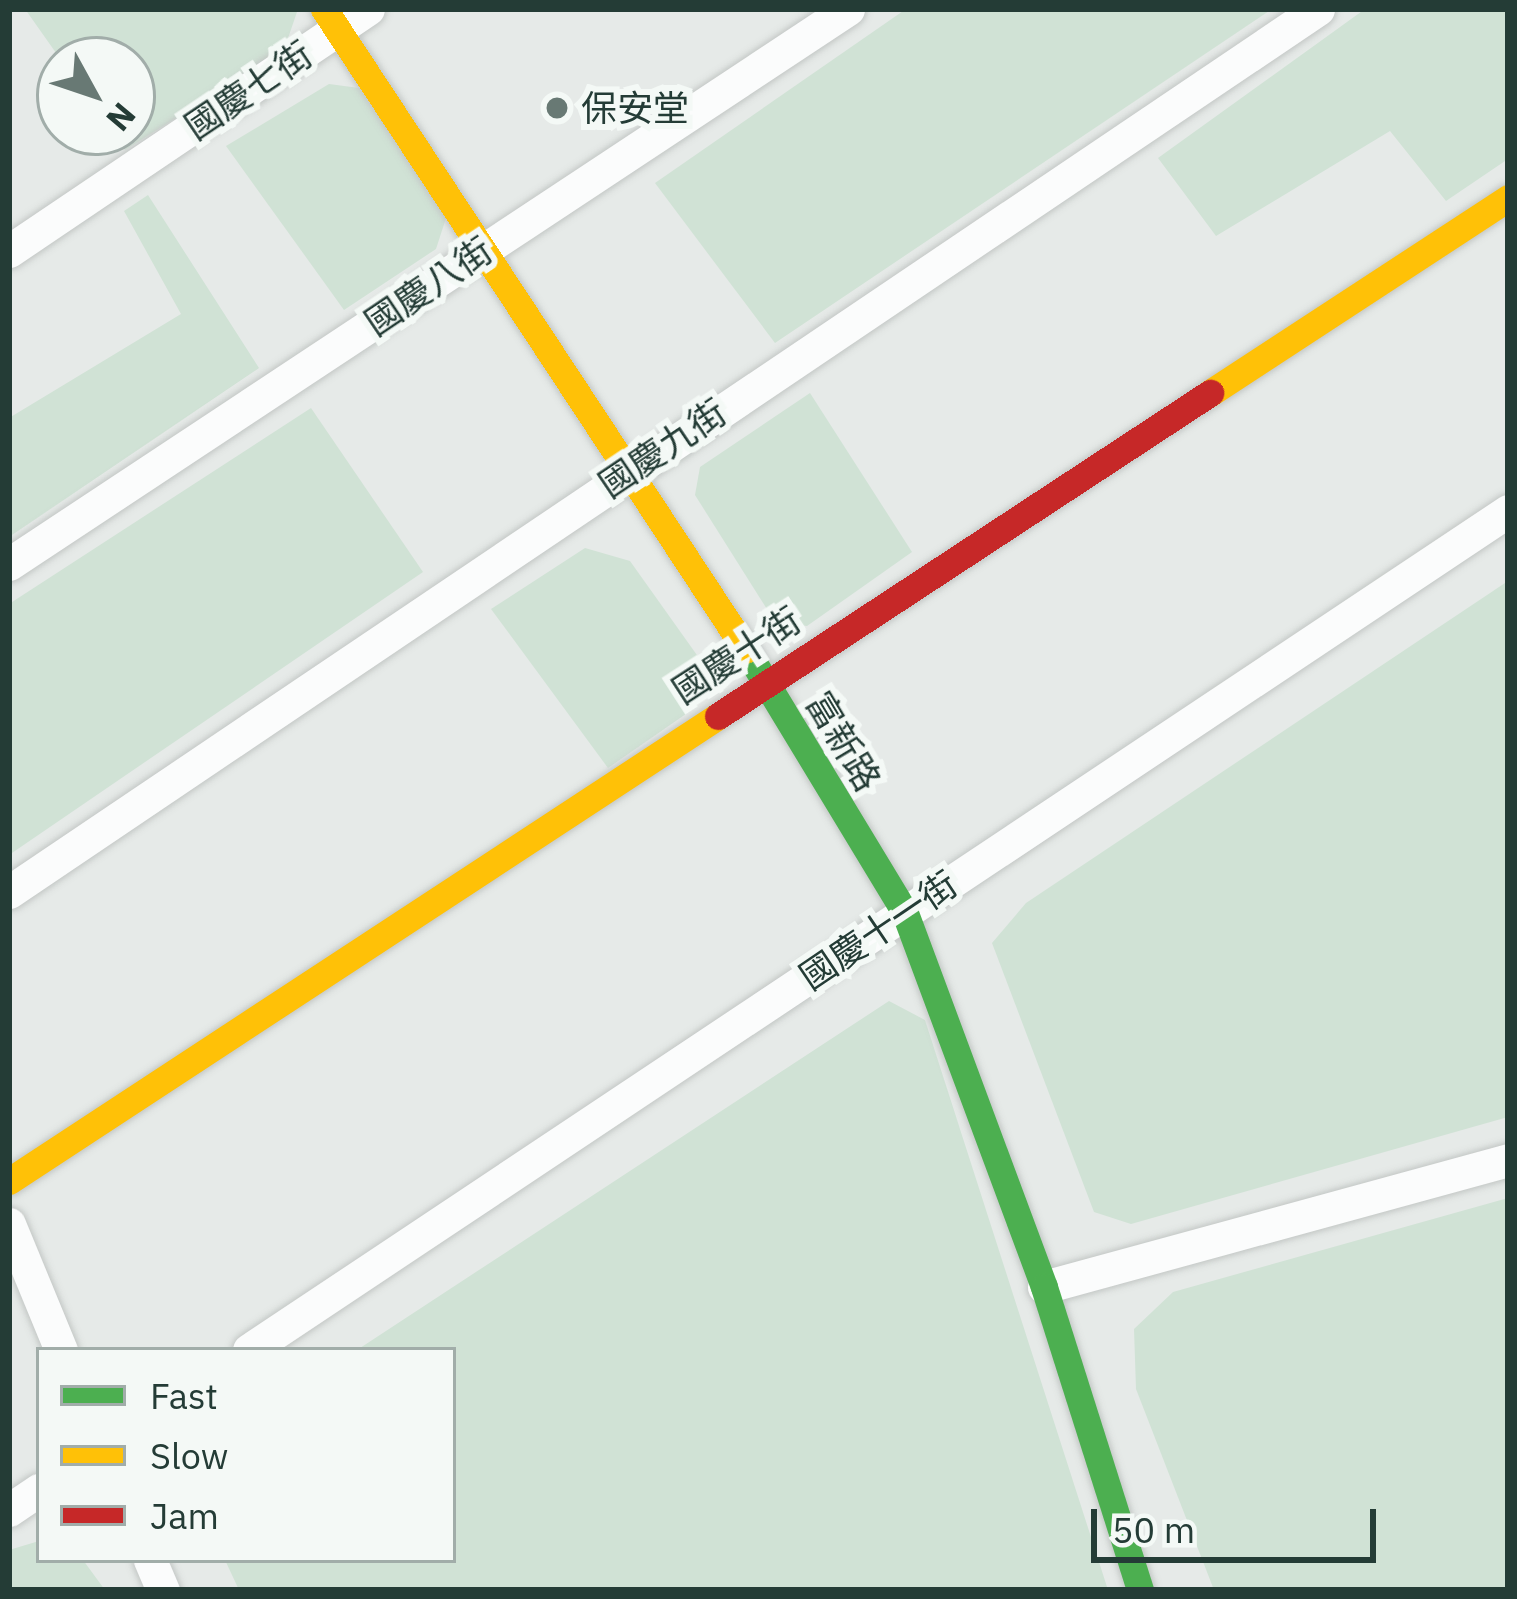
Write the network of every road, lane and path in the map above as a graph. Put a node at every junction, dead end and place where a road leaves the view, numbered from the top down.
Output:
1 (368, 9) edge
2 (848, 9) edge
3 (1318, 9) edge
4 (331, 19) edge
5 (1508, 198) edge
6 (485, 247) junction
7 (9, 251) edge
8 (628, 471) junction
9 (1508, 511) edge
10 (9, 564) edge
11 (765, 679) junction
12 (9, 892) edge
13 (905, 913) junction
14 (1508, 1160) edge
15 (9, 1181) edge
16 (9, 1225) edge
17 (1044, 1287) junction
18 (60, 1347) edge
19 (254, 1347) edge
20 (36, 1492) edge
21 (9, 1510) edge
22 (1141, 1590) edge

1 - 4 street, 國慶七街
2 - 6 street, 國慶八街
3 - 8 street, 國慶九街
4 - 6 street, 富新路
4 - 7 street, 國慶七街
5 - 11 street, 國慶十街
6 - 8 street, 富新路
6 - 10 street, 國慶八街
8 - 11 street, 富新路
8 - 12 street, 國慶九街
9 - 13 street, 國慶十一街
11 - 13 street, 富新路
11 - 15 street, 國慶十街
13 - 17 street, 富新路
13 - 19 street, 國慶十一街
14 - 17 street
16 - 18 street
17 - 22 street, 富新路
20 - 21 street

